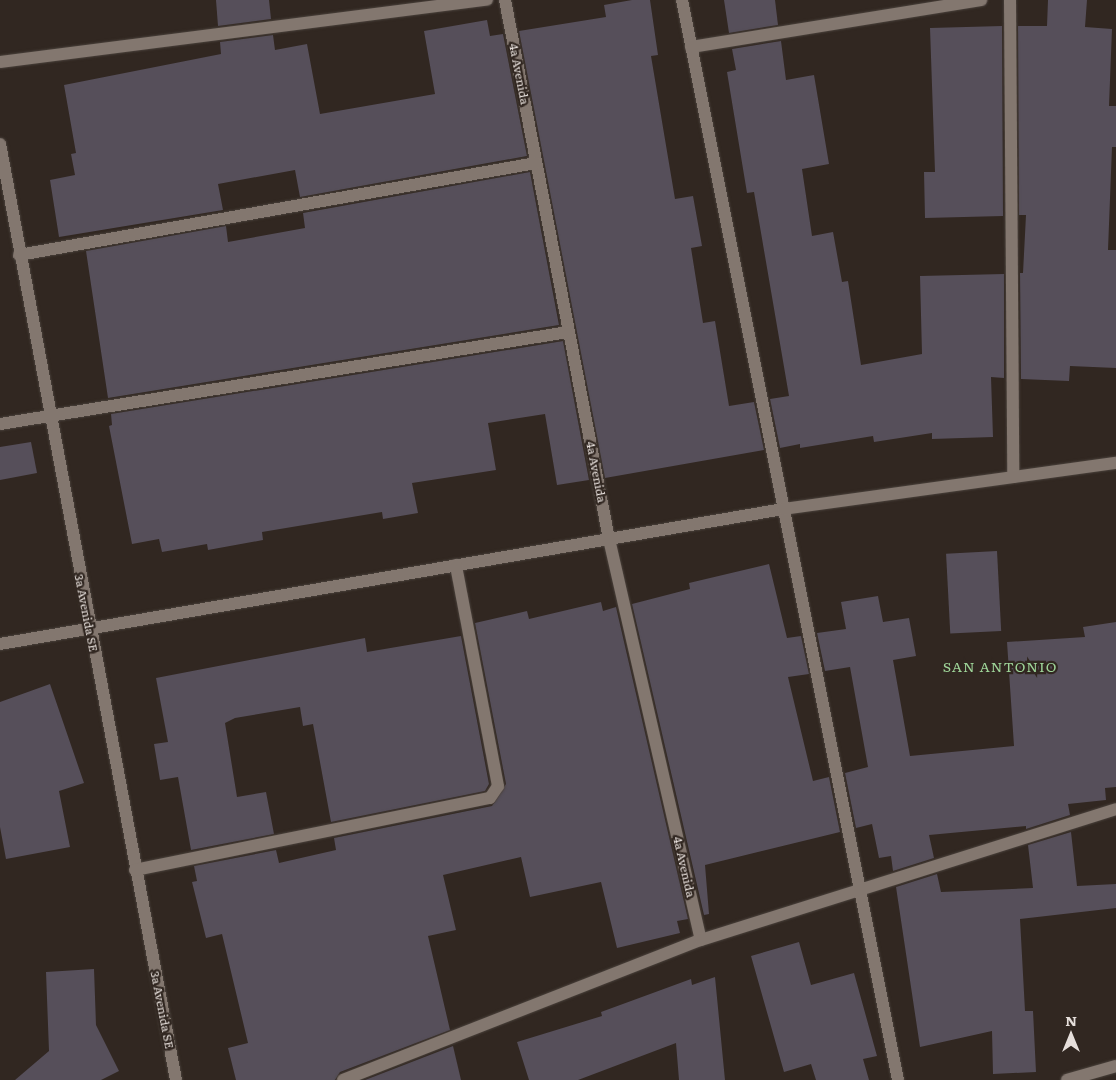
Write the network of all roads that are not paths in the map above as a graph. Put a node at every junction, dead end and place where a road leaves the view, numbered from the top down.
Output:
1 (487, 0) edge
2 (505, 0) edge
3 (682, 0) edge
4 (981, 0) edge
5 (1010, 0) edge
6 (691, 47) junction
7 (0, 62) edge
8 (0, 144) edge
9 (536, 162) junction
10 (3, 185) edge
11 (19, 255) junction
12 (568, 332) junction
13 (50, 415) junction
14 (0, 424) edge
15 (1116, 463) edge
16 (1013, 477) junction
17 (783, 508) junction
18 (609, 539) junction
19 (456, 565) junction
20 (89, 628) junction
21 (0, 644) edge
22 (1116, 809) edge
23 (135, 870) junction
24 (860, 890) junction
25 (701, 940) junction
26 (1116, 1066) edge
27 (176, 1080) edge
28 (343, 1080) edge
29 (898, 1080) edge
30 (1067, 1080) edge

1 - 7 street
2 - 9 street, 4a Avenida
3 - 6 street
4 - 6 street
5 - 16 street
6 - 17 street
8 - 10 street, 3a Avenida SE
9 - 11 street
9 - 12 street, 4a Avenida
10 - 11 street, 3a Avenida SE
11 - 13 street, 3a Avenida SE
12 - 13 street
12 - 18 street, 4a Avenida
13 - 14 street
13 - 20 street, 3a Avenida SE
15 - 16 street
16 - 17 street
17 - 18 street
17 - 24 street
18 - 19 street
18 - 25 street, 4a Avenida
19 - 20 street
19 - 23 street
20 - 21 street
20 - 23 street, 3a Avenida SE
22 - 24 street
23 - 27 street, 3a Avenida SE
24 - 25 street
24 - 29 street
25 - 28 street
26 - 30 street

